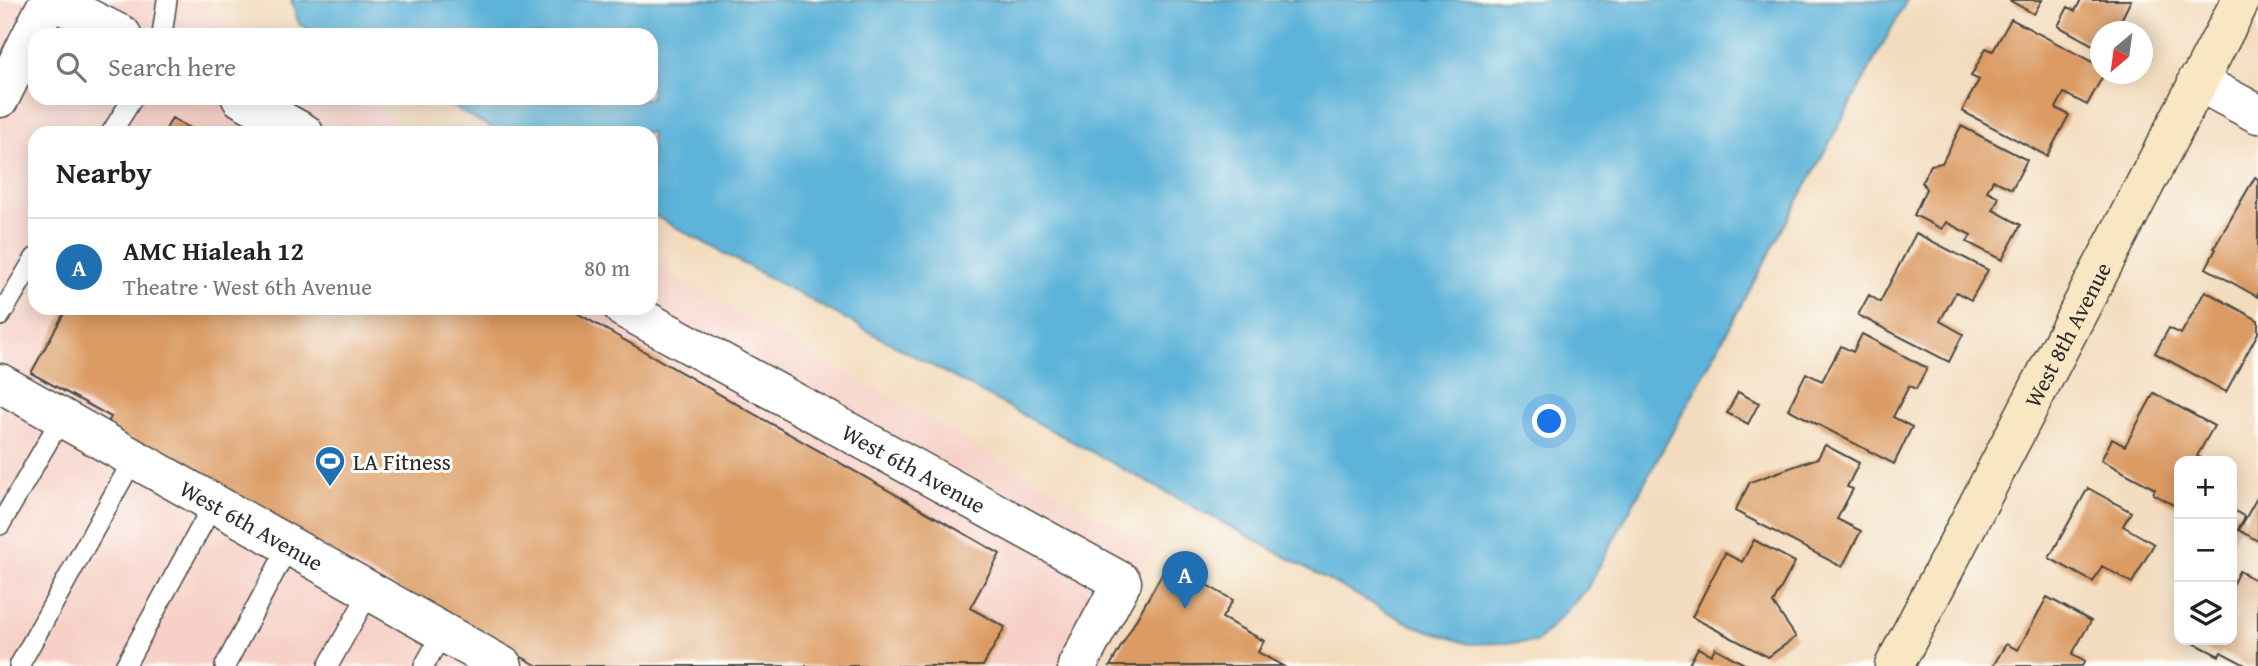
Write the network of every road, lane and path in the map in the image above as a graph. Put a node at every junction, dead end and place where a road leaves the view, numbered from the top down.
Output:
1 (50, 0) edge
2 (167, 0) edge
3 (2241, 0) edge
4 (36, 28) edge
5 (108, 28) edge
6 (163, 28) edge
7 (28, 43) edge
8 (2197, 81) junction
9 (0, 98) edge
10 (129, 105) edge
11 (254, 105) edge
12 (2258, 114) edge
13 (115, 126) edge
14 (291, 126) edge
15 (28, 270) edge
16 (636, 315) edge
17 (0, 316) edge
18 (0, 383) edge
19 (62, 417) junction
20 (134, 458) junction
21 (214, 503) junction
22 (0, 525) edge
23 (289, 545) junction
24 (370, 591) junction
25 (443, 632) junction
26 (19, 666) edge
27 (125, 666) edge
28 (225, 666) edge
29 (328, 666) edge
30 (424, 666) edge
31 (503, 666) edge
32 (1077, 666) edge
33 (1894, 666) edge

1 - 4 street
1 - 5 street
2 - 6 lane
3 - 8 street, West 8th Avenue
7 - 9 street
8 - 12 street
8 - 33 street, West 8th Avenue
10 - 13 lane
11 - 14 street
15 - 17 lane
16 - 32 street, West 6th Avenue
18 - 19 street, West 6th Avenue
19 - 20 street, West 6th Avenue
19 - 22 lane
20 - 21 street, West 6th Avenue
20 - 26 lane
21 - 23 street, West 6th Avenue
21 - 27 lane
23 - 24 street, West 6th Avenue
23 - 28 lane
24 - 25 street, West 6th Avenue
24 - 29 lane
25 - 30 lane
25 - 31 street, West 6th Avenue

